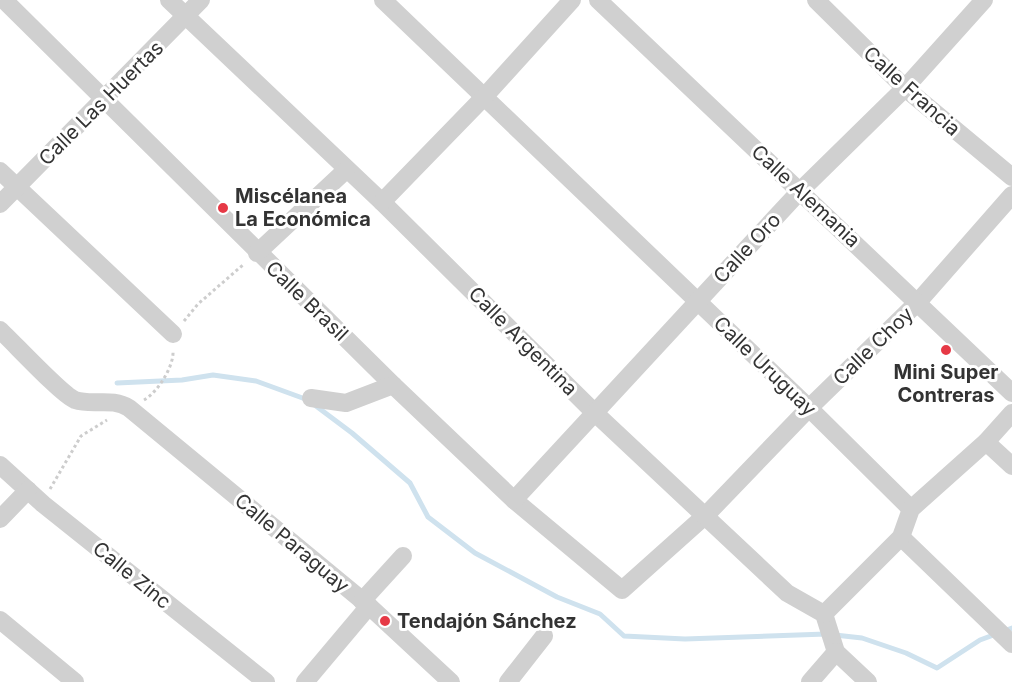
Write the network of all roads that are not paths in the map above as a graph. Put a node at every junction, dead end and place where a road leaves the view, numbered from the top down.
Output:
1 (4, 0) edge
2 (169, 0) edge
3 (201, 0) edge
4 (383, 0) edge
5 (572, 0) edge
6 (598, 0) edge
7 (816, 0) edge
8 (984, 0) edge
9 (186, 16) junction
10 (905, 88) junction
11 (485, 96) junction
12 (103, 101) junction
13 (346, 170) junction
14 (0, 171) edge
15 (1012, 177) edge
16 (16, 188) junction
17 (800, 191) junction
18 (1012, 195) edge
19 (382, 202) junction
20 (0, 204) edge
21 (257, 253) junction
22 (698, 302) junction
23 (918, 302) junction
24 (0, 330) edge
25 (173, 334) dead end
26 (393, 385) junction
27 (1012, 393) edge
28 (311, 398) dead end
29 (809, 408) junction
30 (595, 413) junction
31 (1012, 413) edge
32 (986, 442) junction
33 (0, 465) edge
34 (1012, 466) edge
35 (28, 490) junction
36 (514, 500) junction
37 (911, 509) junction
38 (706, 514) junction
39 (0, 519) edge
40 (901, 537) junction
41 (403, 556) dead end
42 (622, 590) joint
43 (365, 604) junction
44 (824, 614) junction
45 (0, 620) edge
46 (544, 636) dead end
47 (1012, 644) edge
48 (836, 652) junction
49 (75, 682) edge
50 (266, 682) edge
51 (305, 682) edge
52 (451, 682) edge
53 (508, 682) edge
54 (810, 682) edge
55 (868, 682) edge

1 - 12 street, Calle Brasil
2 - 9 street, Calle Argentina
3 - 9 street, Calle Las Huertas
4 - 11 street, Calle Uruguay
5 - 11 street
6 - 17 street, Calle Alemania
7 - 10 street, Calle Francia
8 - 10 street, Calle Oro
9 - 12 street, Calle Las Huertas
9 - 13 street, Calle Argentina
10 - 15 street, Calle Francia
10 - 17 street, Calle Oro
11 - 19 street
11 - 22 street, Calle Uruguay
12 - 16 street, Calle Las Huertas
12 - 21 street, Calle Brasil
13 - 19 street, Calle Argentina
13 - 21 street
14 - 16 street
16 - 20 street, Calle Las Huertas
16 - 25 street
17 - 22 street, Calle Oro
17 - 23 street, Calle Alemania
18 - 23 street, Calle Choy
19 - 30 street, Calle Argentina
21 - 26 street, Calle Brasil
22 - 29 street, Calle Uruguay
22 - 30 street, Calle Oro
23 - 27 street, Calle Alemania
23 - 29 street, Calle Choy
24 - 43 street, Calle Paraguay
26 - 28 street
26 - 36 street, Calle Brasil
29 - 37 street, Calle Uruguay
29 - 38 street, Calle Choy
30 - 36 street, Calle Oro
30 - 38 street, Calle Argentina
31 - 32 street
32 - 34 street
32 - 37 street
33 - 35 street, Calle Zinc
35 - 39 street
35 - 50 street, Calle Zinc
36 - 42 street, Calle Brasil
37 - 40 street
38 - 42 street, Calle Choy
38 - 44 street, Calle Argentina
40 - 44 street
40 - 47 street
41 - 43 street
43 - 51 street
43 - 52 street, Calle Paraguay
44 - 48 street
45 - 49 street
46 - 53 street
48 - 54 street
48 - 55 street

